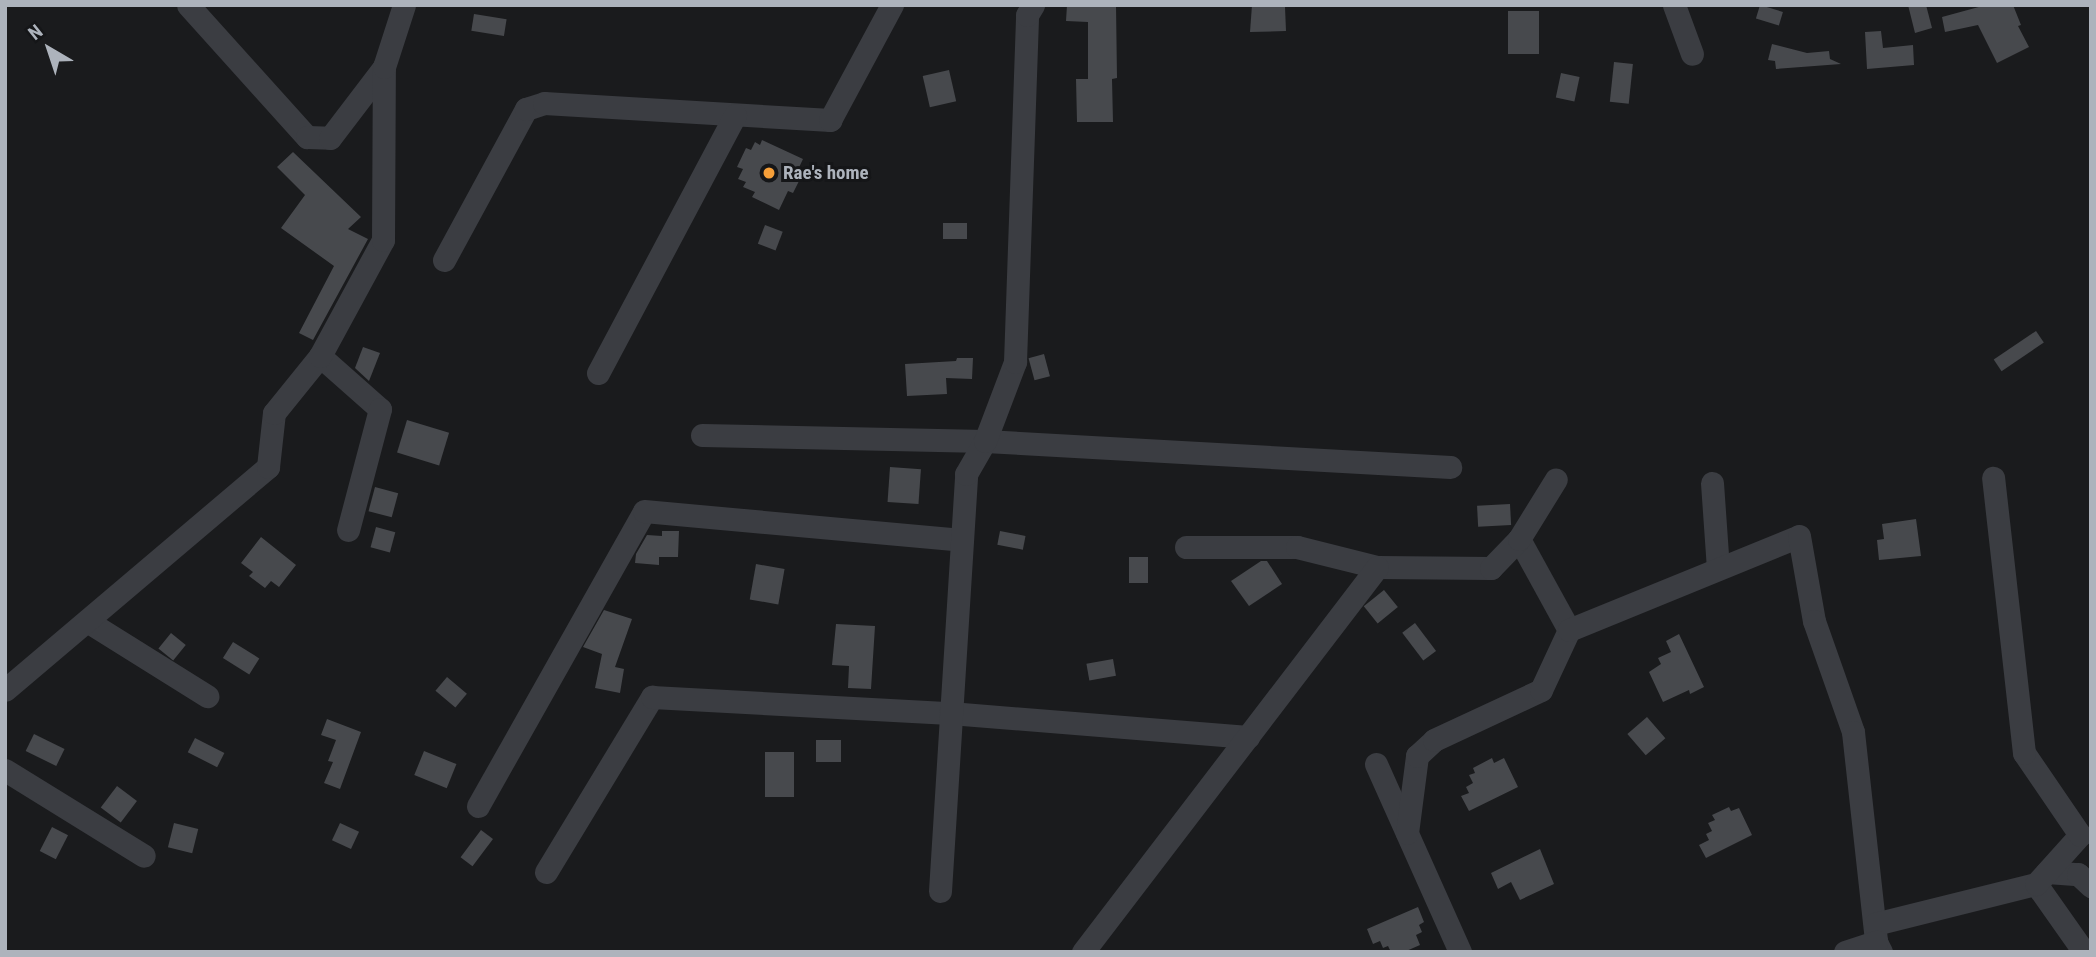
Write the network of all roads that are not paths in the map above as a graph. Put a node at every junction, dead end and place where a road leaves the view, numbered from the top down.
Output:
1 (188, 5) edge
2 (404, 5) edge
3 (892, 5) edge
4 (1033, 5) edge
5 (1674, 5) edge
6 (1692, 54) dead end
7 (384, 67) junction
8 (735, 115) junction
9 (444, 260) dead end
10 (320, 356) junction
11 (598, 373) dead end
12 (702, 435) dead end
13 (985, 441) junction
14 (1450, 467) dead end
15 (1993, 478) dead end
16 (1556, 479) dead end
17 (1712, 482) dead end
18 (348, 530) dead end
19 (1519, 539) junction
20 (962, 540) junction
21 (1186, 547) dead end
22 (1377, 567) junction
23 (1718, 569) junction
24 (87, 621) junction
25 (1569, 630) junction
26 (5, 690) edge
27 (207, 696) dead end
28 (950, 713) junction
29 (1248, 737) junction
30 (1376, 764) dead end
31 (5, 769) edge
32 (478, 806) dead end
33 (1407, 833) junction
34 (144, 856) dead end
35 (546, 872) dead end
36 (2042, 878) junction
37 (2091, 886) edge
38 (940, 891) dead end
39 (1878, 939) edge
40 (1083, 952) edge
41 (1461, 952) edge
42 (1845, 952) edge
43 (2084, 952) edge

1 - 7 street
2 - 7 street
3 - 8 street
4 - 13 street
5 - 6 street
7 - 10 street
8 - 9 street
8 - 11 street
10 - 18 street
10 - 24 street
12 - 13 street
13 - 14 street
13 - 20 street
15 - 36 street
16 - 19 street
17 - 23 street
19 - 22 street
19 - 25 street
20 - 28 street
20 - 32 street
21 - 22 street
22 - 29 street
23 - 25 street
23 - 39 street
24 - 26 street
24 - 27 street
25 - 33 street
28 - 29 street
28 - 35 street
28 - 38 street
29 - 40 street
30 - 33 street
31 - 34 street
33 - 41 street
36 - 37 street
36 - 39 street
36 - 43 street
39 - 42 street

